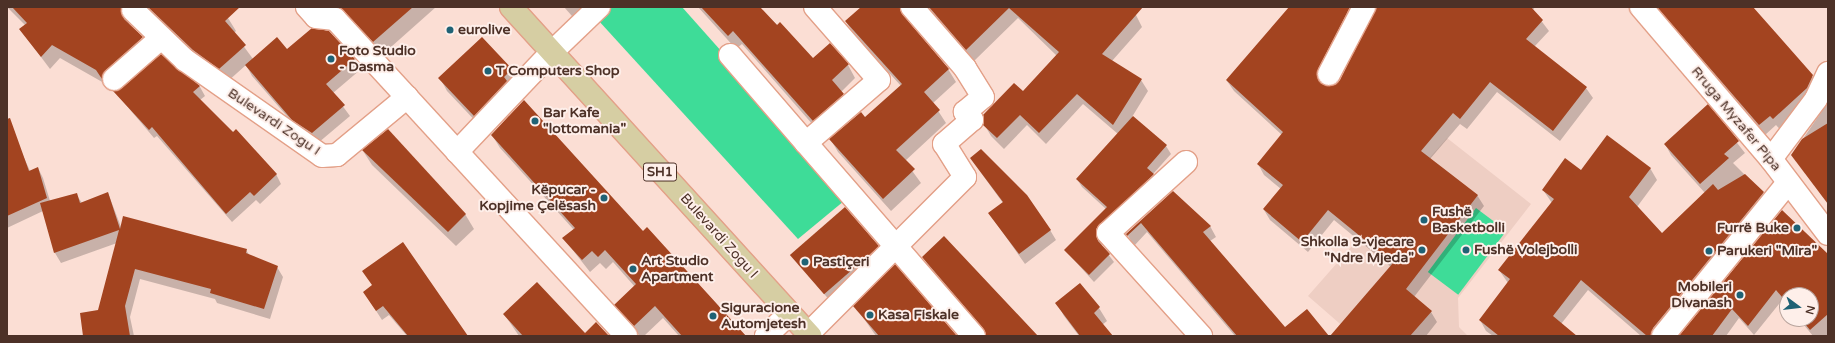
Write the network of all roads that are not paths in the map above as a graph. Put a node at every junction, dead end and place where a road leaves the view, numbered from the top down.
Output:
1 (307, 7) edge
2 (511, 7) edge
3 (599, 7) edge
4 (815, 7) edge
5 (912, 7) edge
6 (1364, 7) edge
7 (1641, 7) edge
8 (133, 10) dead end
9 (341, 13) edge
10 (161, 38) junction
11 (552, 52) junction
12 (730, 55) dead end
13 (1828, 73) edge
14 (1329, 74) dead end
15 (114, 79) dead end
16 (407, 97) junction
17 (806, 144) junction
18 (457, 152) junction
19 (1771, 159) junction
20 (1186, 162) dead end
21 (1788, 183) junction
22 (1828, 234) edge
23 (896, 246) junction
24 (789, 314) junction
25 (809, 335) edge
26 (626, 336) edge
27 (766, 336) edge
28 (974, 336) edge
29 (1199, 336) edge
30 (1663, 336) edge

1 - 9 street
2 - 11 main road, Bulevardi Zogu I / SH1
3 - 11 street
4 - 17 street
5 - 23 street, Bulevardi Zogu I
6 - 14 street
7 - 19 street, Rruga Myzafer Pipa
8 - 10 street, Bulevardi Zogu I
9 - 16 street
10 - 15 street
10 - 16 street, Bulevardi Zogu I
11 - 18 street
11 - 24 main road, Bulevardi Zogu I / SH1
12 - 17 street
13 - 19 street
16 - 18 street
17 - 23 street
18 - 26 street
19 - 21 street, Rruga Myzafer Pipa
20 - 29 street
21 - 22 street, Rruga Myzafer Pipa
21 - 30 street
23 - 25 street, Bulevardi Zogu I
23 - 28 street
24 - 25 main road, Bulevardi Zogu I / SH1
24 - 27 street

